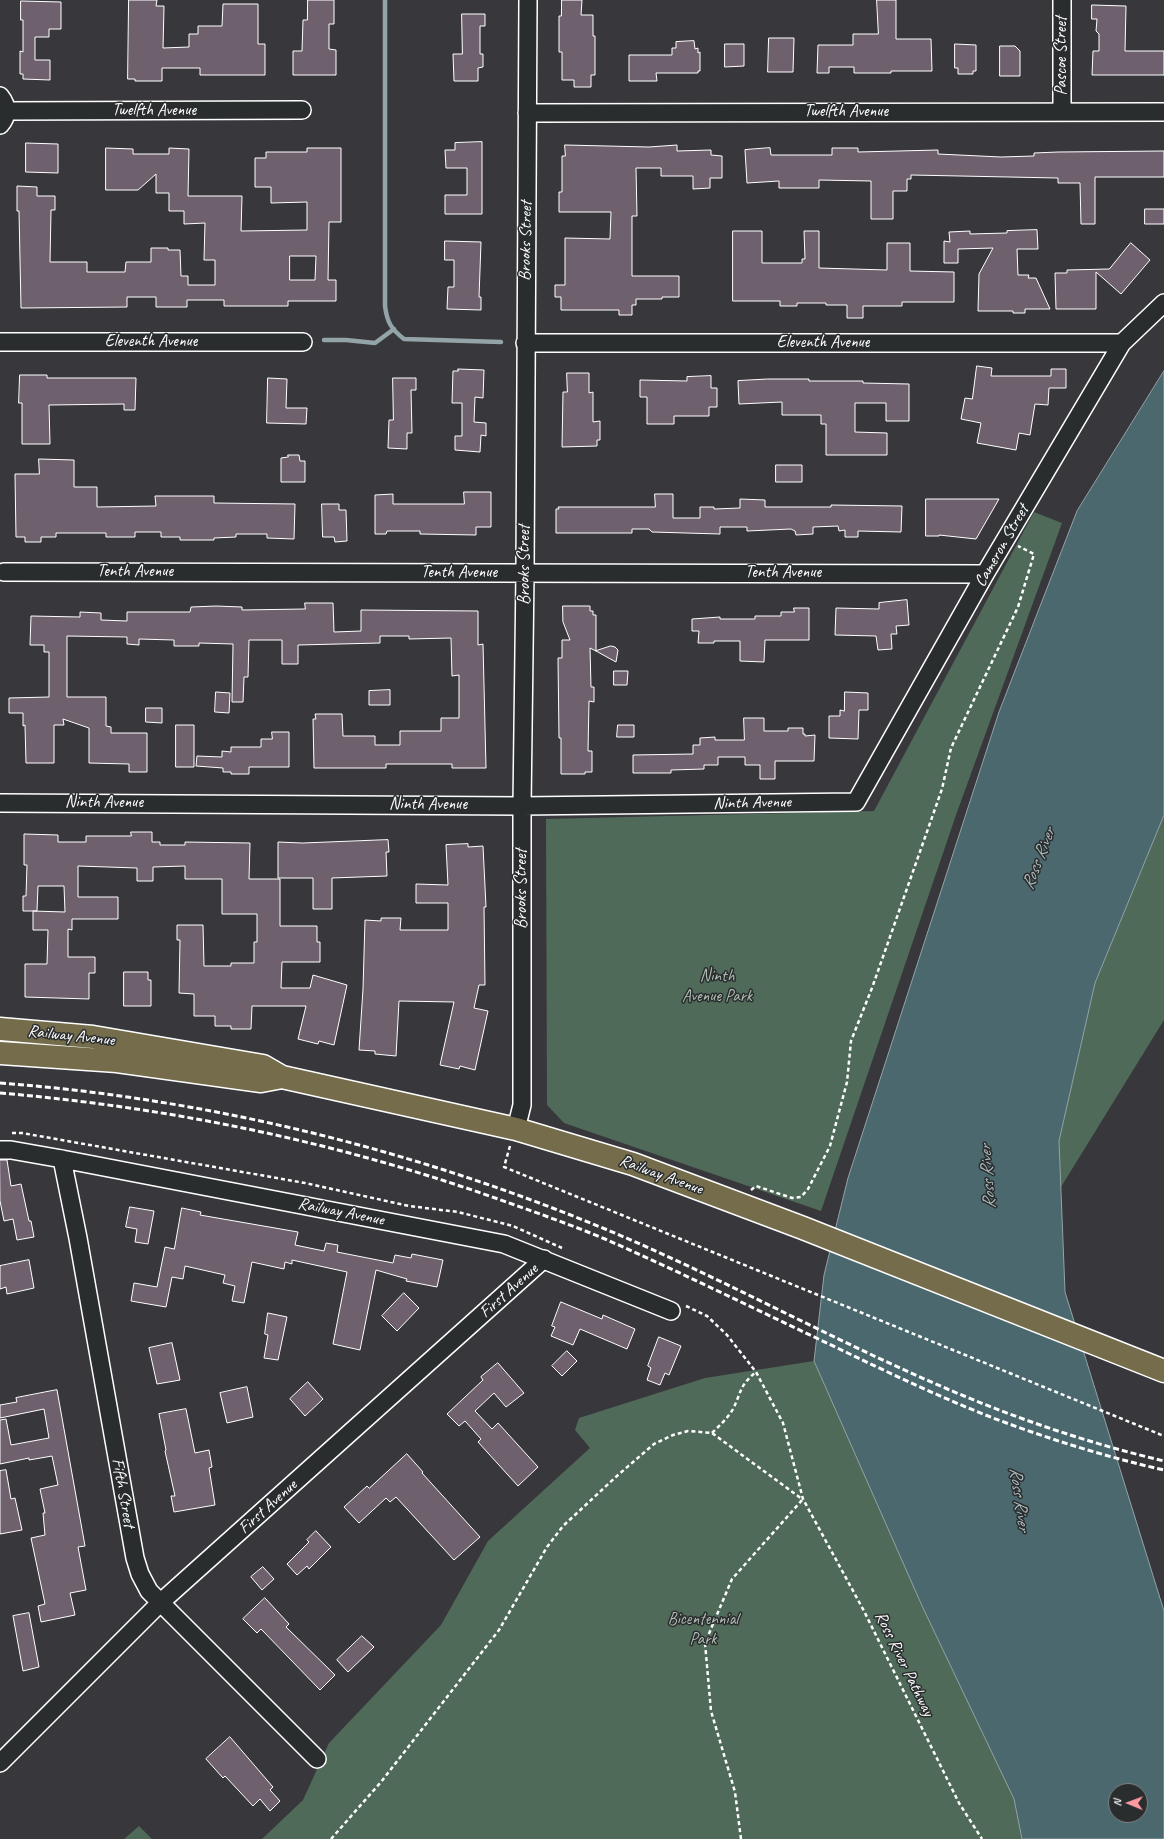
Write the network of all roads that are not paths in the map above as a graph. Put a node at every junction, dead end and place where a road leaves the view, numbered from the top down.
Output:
1 (528, 0) edge
2 (1062, 0) edge
3 (302, 110) dead end
4 (2, 111) edge
5 (1062, 112) junction
6 (1164, 112) edge
7 (527, 113) junction
8 (1164, 302) edge
9 (0, 342) edge
10 (303, 342) dead end
11 (525, 343) junction
12 (1122, 343) junction
13 (1, 572) edge
14 (525, 573) junction
15 (985, 574) junction
16 (856, 802) joint
17 (0, 803) edge
18 (522, 806) junction
19 (0, 1029) edge
20 (0, 1053) edge
21 (282, 1077) junction
22 (516, 1129) junction
23 (0, 1150) edge
24 (62, 1159) junction
25 (544, 1259) junction
26 (677, 1308) road end
27 (1164, 1371) edge
28 (161, 1602) junction
29 (317, 1759) dead end
30 (0, 1763) edge

1 - 7 street, Brooks Street
2 - 5 street, Pascoe Street
3 - 4 street, Twelfth Avenue
5 - 6 street, Twelfth Avenue
5 - 7 street, Twelfth Avenue
7 - 11 street, Brooks Street
8 - 12 street, Cameron Street
9 - 10 street, Eleventh Avenue
11 - 12 street, Eleventh Avenue
11 - 14 street, Brooks Street
12 - 15 street, Cameron Street
13 - 14 street, Tenth Avenue
14 - 15 street, Tenth Avenue
14 - 18 street, Brooks Street
15 - 16 street, Cameron Street
16 - 18 street, Ninth Avenue
17 - 18 street, Ninth Avenue
18 - 22 street, Brooks Street
19 - 21 main road, Railway Avenue
20 - 21 main road, Railway Avenue
21 - 22 main road, Railway Avenue
22 - 27 main road, Railway Avenue
23 - 24 street, Railway Avenue
24 - 25 street, Railway Avenue
24 - 28 street, Fifth Street
25 - 26 street, Railway Avenue
25 - 28 street, First Avenue
28 - 29 street, Fifth Street
28 - 30 street, First Avenue

